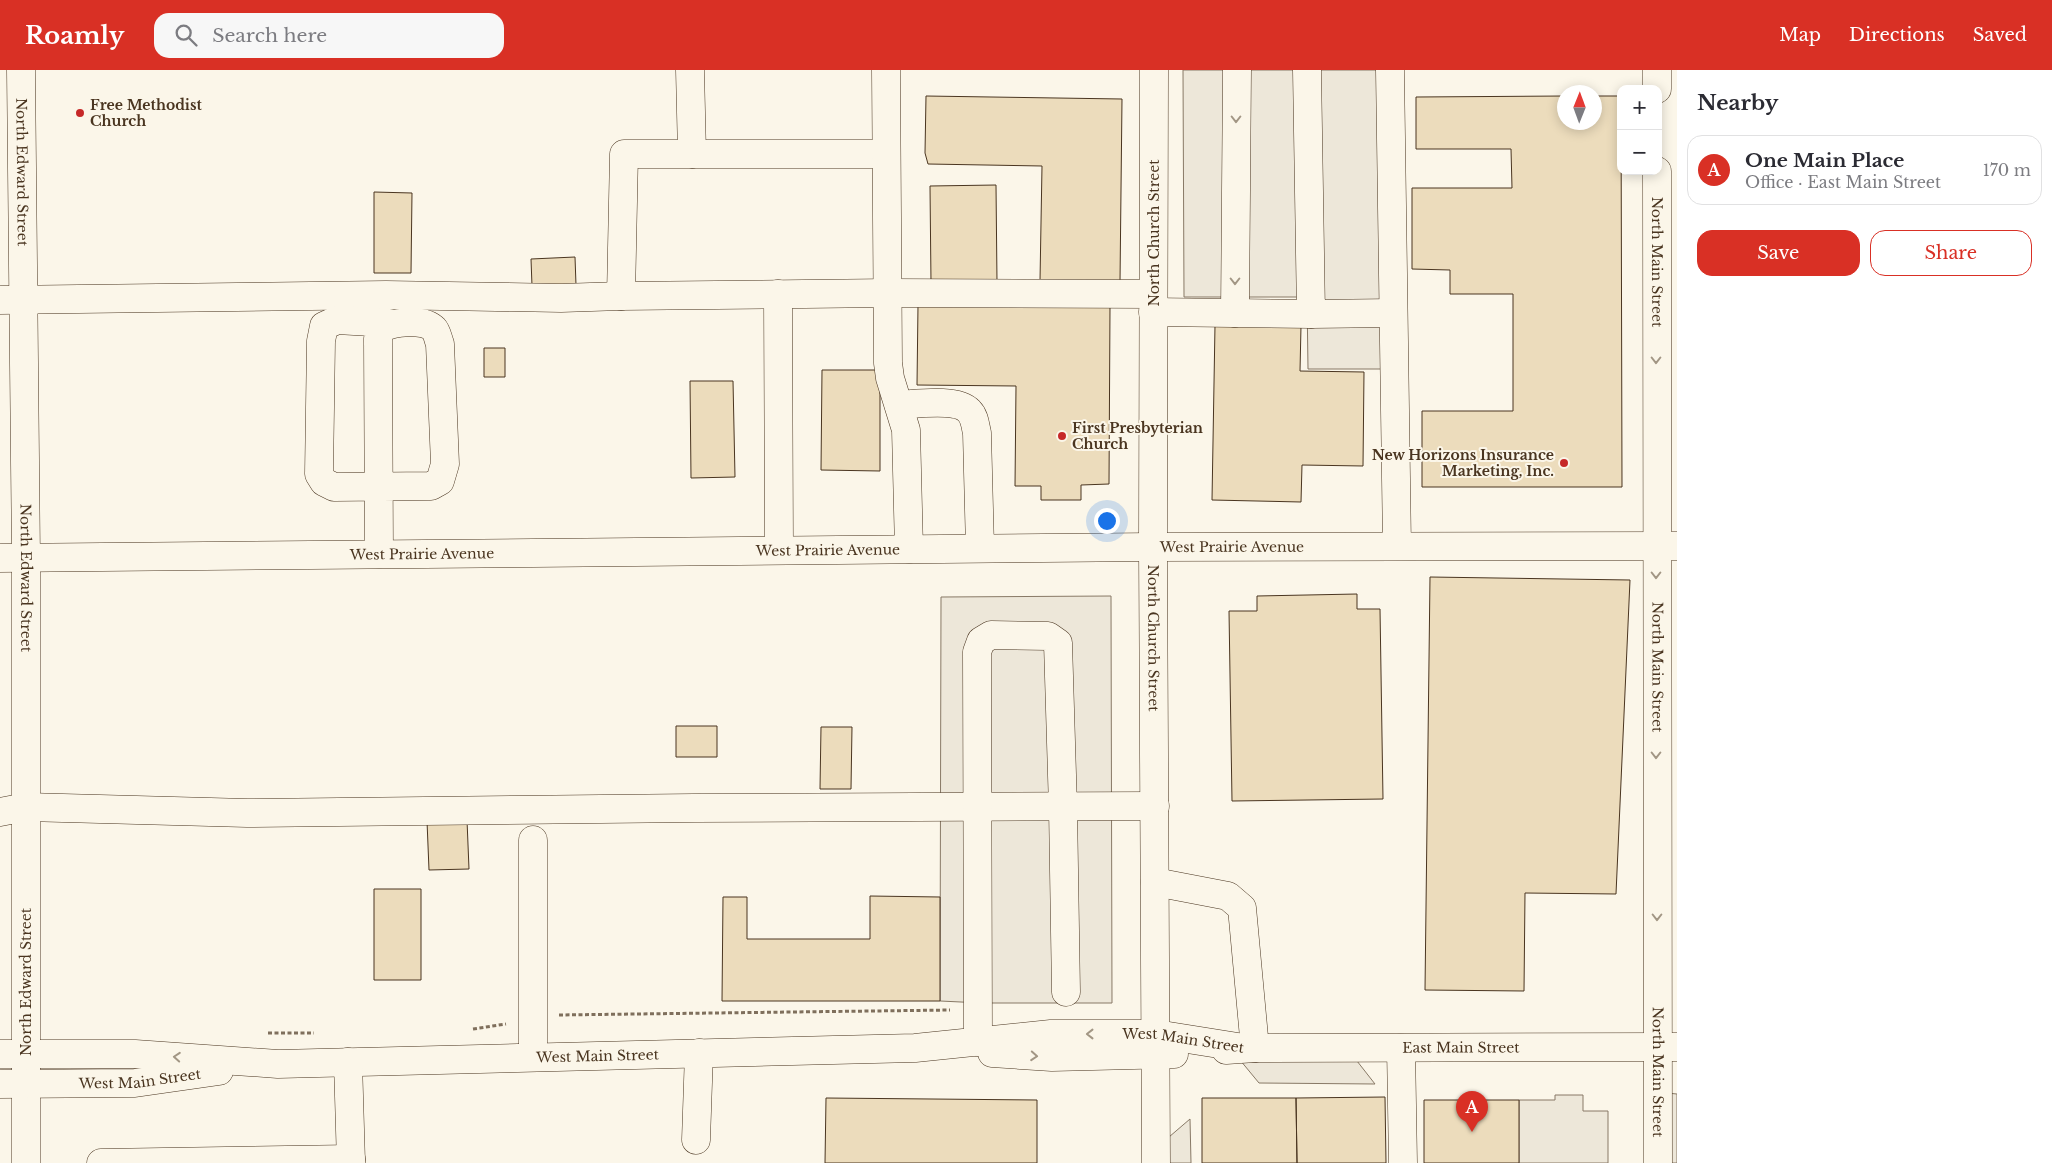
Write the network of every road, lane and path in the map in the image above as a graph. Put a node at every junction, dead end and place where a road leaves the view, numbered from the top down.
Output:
1 (21, 70) edge
2 (690, 70) edge
3 (886, 70) edge
4 (1154, 70) edge
5 (1237, 70) edge
6 (1307, 70) edge
7 (1390, 70) edge
8 (1657, 70) edge
9 (1657, 85) edge
10 (692, 154) junction
11 (886, 154) junction
12 (1656, 175) edge
13 (888, 293) junction
14 (778, 294) junction
15 (621, 296) junction
16 (12, 300) edge
17 (1153, 303) junction
18 (1235, 313) junction
19 (1393, 313) junction
20 (1311, 314) junction
21 (389, 323) junction
22 (900, 406) junction
23 (379, 488) junction
24 (1397, 546) junction
25 (1666, 546) edge
26 (1153, 547) junction
27 (980, 548) junction
28 (910, 549) junction
29 (779, 550) junction
30 (379, 554) junction
31 (13, 558) edge
32 (1155, 806) junction
33 (978, 807) junction
34 (1063, 808) junction
35 (13, 810) edge
36 (533, 840) dead end
37 (1155, 882) junction
38 (1066, 992) dead end
39 (978, 1010) junction
40 (533, 1019) junction
41 (466, 1030) dead end
42 (261, 1033) dead end
43 (320, 1033) dead end
44 (978, 1042) junction
45 (1156, 1045) junction
46 (1667, 1047) edge
47 (915, 1048) junction
48 (1249, 1048) junction
49 (1402, 1048) junction
50 (699, 1053) junction
51 (13, 1054) edge
52 (533, 1057) junction
53 (348, 1062) junction
54 (278, 1064) junction
55 (13, 1084) edge
56 (696, 1140) dead end
57 (351, 1161) edge
58 (26, 1163) edge
59 (101, 1163) edge
60 (1156, 1163) edge
61 (1403, 1163) edge
62 (1658, 1163) edge

1 - 16 street, North Edward Street
2 - 10 street
3 - 11 street
4 - 17 street, North Church Street
5 -> 18 street
6 - 20 street
7 - 19 street
8 - 9 street
10 - 11 street
10 - 15 street
11 - 13 street
12 -> 25 street, North Main Street
13 - 14 street
13 - 17 street
13 - 22 street
14 - 15 street
14 - 29 street
15 - 16 street
16 - 31 street, North Edward Street
17 - 18 street
17 - 26 street, North Church Street
18 - 20 street
19 - 20 street
19 - 24 street
21 - 23 street
21 - 23 street
21 - 23 street
22 - 27 street
22 - 28 street
23 - 30 street
24 - 25 street, West Prairie Avenue
24 - 26 street, West Prairie Avenue
25 -> 46 street, North Main Street
26 - 27 street, West Prairie Avenue
26 - 32 street, North Church Street
27 - 28 street, West Prairie Avenue
28 - 29 street, West Prairie Avenue
29 - 30 street, West Prairie Avenue
30 - 31 street, West Prairie Avenue
31 - 35 street, North Edward Street
32 - 34 street
32 - 37 street, North Church Street
33 - 34 street
33 - 34 street
33 - 35 street
33 - 39 street
34 - 38 street
35 - 51 street, North Edward Street
36 - 40 street
37 - 45 street, North Church Street
37 - 48 street
39 - 40 path
39 - 44 street
40 - 41 path
40 - 52 street
42 - 43 path
45 -> 44 street, West Main Street
44 - 47 street, West Main Street
47 -> 45 street, West Main Street
45 - 48 street, West Main Street
45 - 60 street, North Church Street
46 - 49 street, East Main Street
46 - 62 street, North Main Street
47 - 50 street, West Main Street
48 - 49 street, East Main Street
49 - 61 street
50 - 52 street, West Main Street
50 - 56 street
54 -> 51 street, West Main Street
51 - 55 street, North Edward Street
52 - 53 street, West Main Street
53 - 54 street, West Main Street
53 - 57 street
54 - 55 street, West Main Street
55 - 58 street, North Edward Street
57 - 59 street

